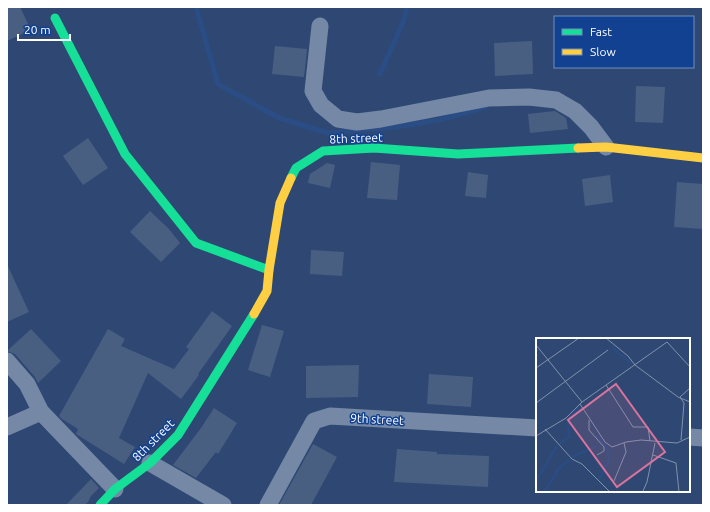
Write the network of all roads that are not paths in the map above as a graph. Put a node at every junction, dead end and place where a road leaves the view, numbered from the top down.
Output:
1 (55, 18) dead end
2 (320, 26) dead end
3 (606, 147) junction
4 (703, 158) edge
5 (268, 270) junction
6 (7, 362) edge
7 (40, 412) junction
8 (7, 427) edge
9 (536, 428) edge
10 (690, 437) edge
11 (703, 438) edge
12 (150, 463) junction
13 (115, 489) junction
14 (100, 505) edge
15 (223, 505) edge
16 (268, 505) edge

1 - 5 street
2 - 3 street
3 - 4 street, 8th street
3 - 5 street, 8th street
5 - 12 street, 8th street
6 - 7 street
7 - 8 street
7 - 13 street
9 - 16 street, 9th street
10 - 11 street
12 - 13 street, 8th street
12 - 15 street
13 - 14 street, 8th street

